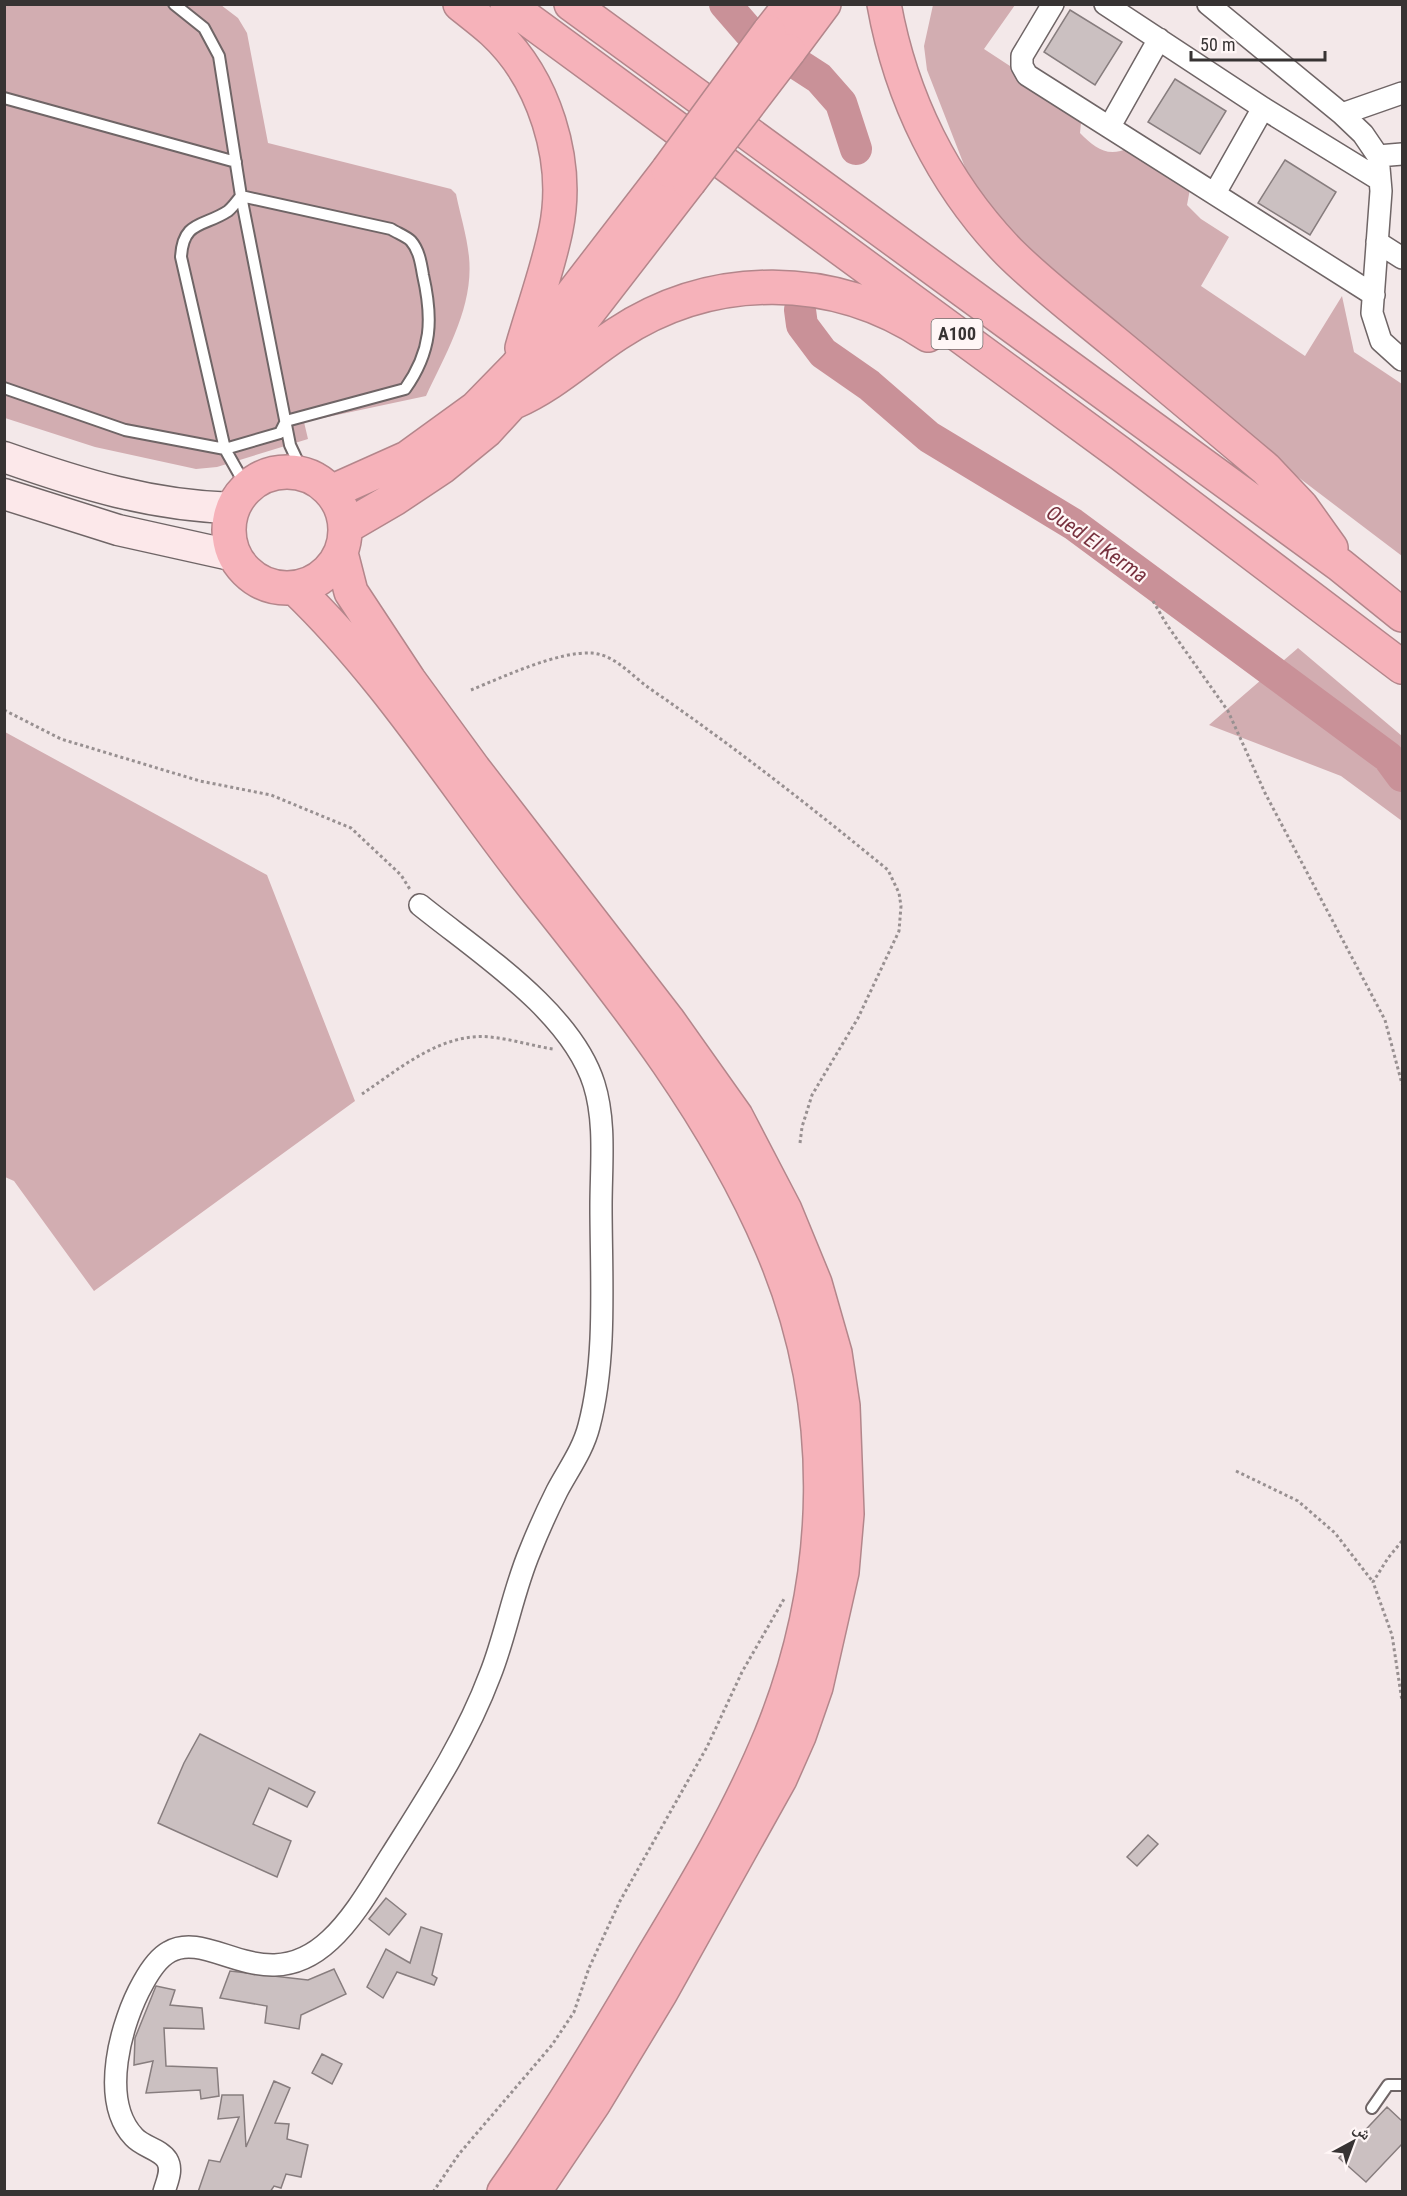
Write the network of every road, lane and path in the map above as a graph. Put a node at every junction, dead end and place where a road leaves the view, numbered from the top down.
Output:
1 (174, 4) edge
2 (460, 4) edge
3 (507, 4) edge
4 (571, 4) edge
5 (604, 4) edge
6 (790, 4) edge
7 (824, 4) edge
8 (884, 4) edge
9 (904, 4) edge
10 (1053, 4) edge
11 (1105, 4) edge
12 (1208, 4) edge
13 (1159, 39) junction
14 (779, 41) junction
15 (895, 52) junction
16 (646, 59) junction
17 (1402, 93) edge
18 (4, 98) edge
19 (1263, 108) junction
20 (1342, 114) junction
21 (1110, 126) junction
22 (1402, 154) edge
23 (1378, 156) junction
24 (236, 162) junction
25 (678, 176) junction
26 (1380, 180) junction
27 (1215, 192) junction
28 (241, 196) junction
29 (1377, 242) junction
30 (1402, 258) edge
31 (1374, 295) junction
32 (1402, 360) edge
33 (517, 366) junction
34 (4, 388) edge
35 (514, 402) junction
36 (286, 421) junction
37 (225, 449) junction
38 (1120, 454) junction
39 (4, 457) edge
40 (304, 475) junction
41 (331, 492) junction
42 (4, 494) edge
43 (240, 498) junction
44 (344, 540) junction
45 (235, 556) junction
46 (1341, 565) junction
47 (295, 588) junction
48 (1153, 601) dead end
49 (1402, 615) edge
50 (1402, 667) edge
51 (471, 690) dead end
52 (4, 710) edge
53 (420, 905) joint
54 (584, 1059) junction
55 (1402, 1084) edge
56 (362, 1094) dead end
57 (800, 1143) dead end
58 (1236, 1471) dead end
59 (1402, 1541) edge
60 (1374, 1582) junction
61 (785, 1596) dead end
62 (1402, 1701) edge
63 (1402, 2085) edge
64 (1372, 2108) dead end
65 (164, 2192) edge
66 (433, 2192) edge
67 (504, 2192) edge
68 (534, 2192) edge

1 - 24 lane
2 - 33 highway
3 - 38 highway, A100
4 - 16 highway, A100
5 - 16 highway
6 - 14 highway
7 - 14 highway
8 - 15 highway
9 - 15 highway
10 - 21 street
11 - 13 street
12 - 20 street
13 - 19 street
13 - 21 street
14 - 25 highway, bridge
15 - 46 highway
16 - 46 highway, A100
17 - 20 street
18 - 24 lane
19 - 26 street
19 - 27 street
20 - 23 street
21 - 27 street
22 - 23 street
23 - 26 street
24 - 28 lane
25 - 33 highway
25 - 35 highway
26 - 29 street
27 - 31 street
28 - 36 lane
28 - 36 lane
28 - 37 lane
29 - 30 street
29 - 31 street
31 - 32 street
33 - 41 highway
34 - 37 lane
35 - 38 highway
35 - 44 highway
36 - 37 lane
36 - 40 lane
37 - 43 lane
38 - 50 highway, A100
39 - 43 main road
40 - 41 highway
40 - 43 highway
41 - 44 highway
42 - 45 main road
43 - 45 highway
44 - 47 highway
44 - 68 highway
45 - 47 highway
46 - 49 highway, A100
47 - 67 highway
48 - 55 path
51 - 57 path
52 - 53 path
53 - 54 street
54 - 56 path
54 - 65 street
58 - 60 path
59 - 60 path
60 - 62 path
61 - 66 path
63 - 64 lane

